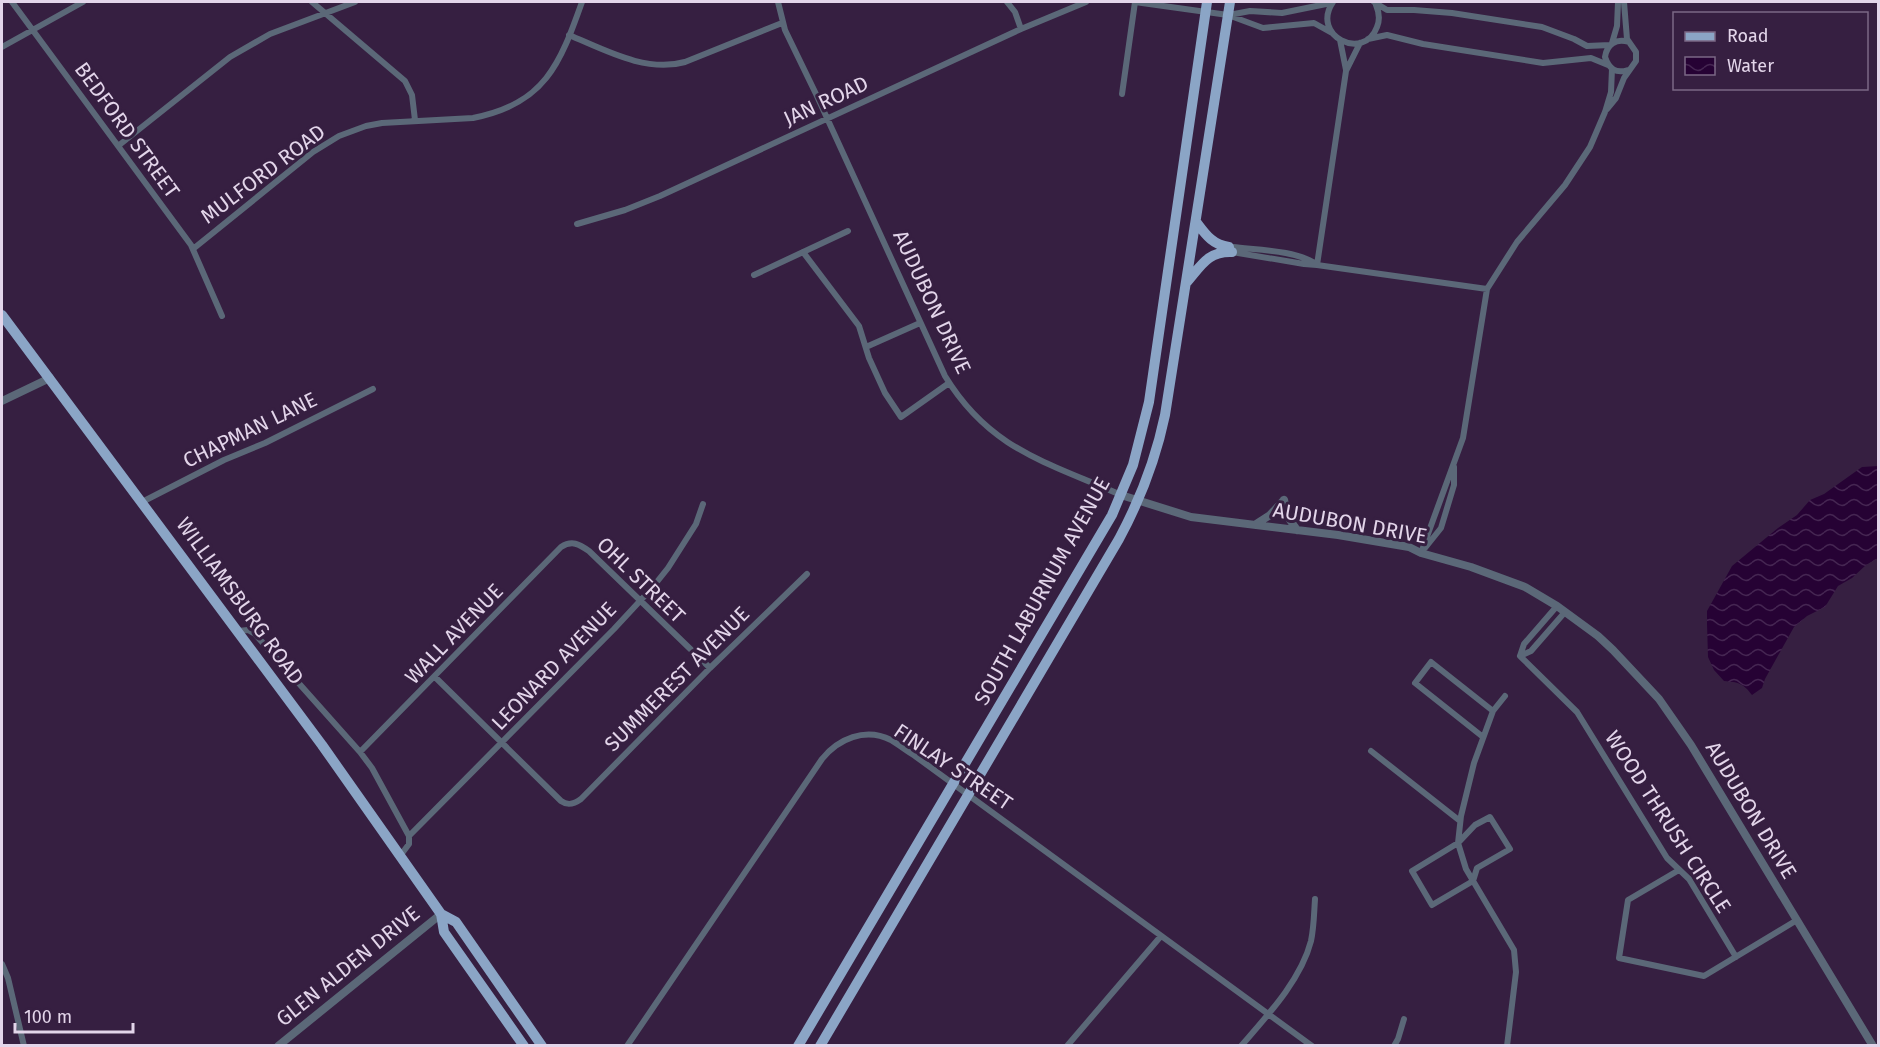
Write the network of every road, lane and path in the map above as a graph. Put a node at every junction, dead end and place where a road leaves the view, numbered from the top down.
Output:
1 (12, 2) edge
2 (82, 2) edge
3 (312, 2) edge
4 (355, 2) edge
5 (582, 2) edge
6 (778, 2) edge
7 (1007, 2) edge
8 (1086, 2) edge
9 (1135, 2) edge
10 (1230, 2) edge
11 (1332, 2) edge
12 (1374, 2) edge
13 (1618, 2) edge
14 (1624, 2) edge
15 (1207, 7) edge
16 (325, 13) junction
17 (1228, 15) junction
18 (782, 23) junction
19 (1021, 29) junction
20 (33, 30) junction
21 (1332, 33) junction
22 (569, 35) junction
23 (1368, 39) junction
24 (1340, 40) junction
25 (1360, 43) junction
26 (1629, 43) junction
27 (1611, 44) junction
28 (2, 47) edge
29 (1610, 67) junction
30 (1631, 68) junction
31 (1346, 71) junction
32 (1122, 94) dead end
33 (1605, 112) junction
34 (827, 119) junction
35 (415, 120) junction
36 (118, 146) junction
37 (1197, 223) junction
38 (577, 224) dead end
39 (848, 231) dead end
40 (193, 249) junction
41 (1232, 249) junction
42 (803, 252) junction
43 (1317, 264) junction
44 (754, 274) dead end
45 (1187, 282) junction
46 (1487, 289) junction
47 (2, 315) edge
48 (222, 316) dead end
49 (921, 323) junction
50 (866, 347) junction
51 (50, 378) junction
52 (949, 383) junction
53 (373, 388) dead end
54 (2, 400) edge
55 (1455, 460) junction
56 (1121, 495) junction
57 (1138, 500) junction
58 (142, 502) junction
59 (703, 504) dead end
60 (1255, 524) junction
61 (1297, 530) junction
62 (573, 543) joint
63 (1421, 553) junction
64 (807, 574) dead end
65 (640, 601) junction
66 (1557, 606) junction
67 (1565, 612) junction
68 (238, 631) junction
69 (1520, 656) junction
70 (710, 668) junction
71 (435, 677) junction
72 (1505, 696) dead end
73 (1493, 711) junction
74 (1483, 736) junction
75 (503, 743) junction
76 (1371, 751) dead end
77 (360, 752) junction
78 (954, 784) junction
79 (969, 795) junction
80 (1460, 821) junction
81 (409, 836) junction
82 (1458, 843) junction
83 (400, 856) junction
84 (1679, 870) junction
85 (1473, 881) junction
86 (1315, 899) dead end
87 (441, 914) junction
88 (1797, 920) junction
89 (1161, 936) junction
90 (1736, 957) junction
91 (2, 964) edge
92 (1268, 1013) junction
93 (1404, 1019) dead end
94 (24, 1046) edge
95 (278, 1046) edge
96 (524, 1046) edge
97 (542, 1046) edge
98 (627, 1046) edge
99 (798, 1046) edge
100 (820, 1046) edge
101 (1067, 1046) edge
102 (1241, 1046) edge
103 (1312, 1046) edge
104 (1394, 1046) edge
105 (1507, 1046) edge
106 (1873, 1046) edge

1 - 20 street, BEDFORD STREET
2 - 20 street
3 - 16 street
4 - 16 street
5 - 22 street, MULFORD ROAD
6 - 18 street, AUDUBON DRIVE
7 - 19 street
8 - 19 street, JAN ROAD
9 - 15 street
9 - 32 street
10 - 17 main road, SOUTH LABURNUM AVENUE
11 - 17 street
11 - 21 street
12 - 23 street
12 - 27 street
13 - 27 street
14 - 26 street
15 - 17 street
15 - 56 main road, SOUTH LABURNUM AVENUE
16 - 35 street
16 - 36 street
17 - 21 street
17 - 37 main road, SOUTH LABURNUM AVENUE
18 - 22 street
18 - 34 street, AUDUBON DRIVE
19 - 34 street, JAN ROAD
20 - 28 street
20 - 36 street, BEDFORD STREET
21 - 24 street
22 - 35 street, MULFORD ROAD
23 - 25 street
23 - 29 street
24 - 25 street
24 - 31 street
25 - 31 street
26 - 27 street
26 - 30 street
27 - 29 street
29 - 30 street
29 - 33 street
30 - 33 street
31 - 43 street
33 - 46 street
34 - 38 street, JAN ROAD
34 - 49 street, AUDUBON DRIVE
35 - 40 street, MULFORD ROAD
36 - 40 street, BEDFORD STREET
37 - 41 main road
37 - 45 main road, SOUTH LABURNUM AVENUE
39 - 42 street
40 - 48 street, BEDFORD STREET
41 - 43 street
41 - 45 main road
42 - 44 street
42 - 50 street
43 - 46 street
45 - 57 main road, SOUTH LABURNUM AVENUE
46 - 55 street
47 - 51 main road, WILLIAMSBURG ROAD
49 - 50 street
49 - 52 street, AUDUBON DRIVE
50 - 52 street
51 - 54 street
51 - 58 main road, WILLIAMSBURG ROAD
52 - 56 street, AUDUBON DRIVE
53 - 58 street, CHAPMAN LANE
55 - 63 street
55 - 63 street
56 - 57 street, AUDUBON DRIVE
56 - 78 main road, SOUTH LABURNUM AVENUE
57 - 60 street, AUDUBON DRIVE
57 - 79 main road, SOUTH LABURNUM AVENUE
58 - 68 main road, WILLIAMSBURG ROAD
59 - 65 street, LEONARD AVENUE
60 - 61 street, AUDUBON DRIVE
60 - 61 street
61 - 63 street, AUDUBON DRIVE
62 - 65 street, OHL STREET
62 - 71 street, WALL AVENUE
63 - 66 street, AUDUBON DRIVE
64 - 70 street, SUMMEREST AVENUE
65 - 70 street, OHL STREET
65 - 75 street, LEONARD AVENUE
66 - 67 street, AUDUBON DRIVE
66 - 69 street
67 - 69 street
67 - 88 street, AUDUBON DRIVE
68 - 77 street
68 - 83 main road, WILLIAMSBURG ROAD
69 - 84 street, WOOD THRUSH CIRCLE
70 - 75 street, SUMMEREST AVENUE
71 - 75 street
71 - 77 street, WALL AVENUE
72 - 73 street
73 - 74 street
73 - 74 street
74 - 80 street
75 - 81 street, LEONARD AVENUE
76 - 80 street
77 - 81 street
78 - 79 street, FINLAY STREET
78 - 98 street, FINLAY STREET
78 - 99 main road, SOUTH LABURNUM AVENUE
79 - 89 street, FINLAY STREET
79 - 100 main road, SOUTH LABURNUM AVENUE
80 - 82 street
81 - 83 street
82 - 85 street
82 - 85 street
82 - 85 street
83 - 87 main road, WILLIAMSBURG ROAD
84 - 90 street, WOOD THRUSH CIRCLE
84 - 90 street
85 - 105 street
86 - 92 street
87 - 95 street, GLEN ALDEN DRIVE
87 - 96 main road, WILLIAMSBURG ROAD
87 - 97 main road, WILLIAMSBURG ROAD
88 - 90 street
88 - 106 street, AUDUBON DRIVE
89 - 92 street, FINLAY STREET
89 - 101 street
91 - 94 street
92 - 102 street
92 - 103 street, FINLAY STREET
93 - 104 street

